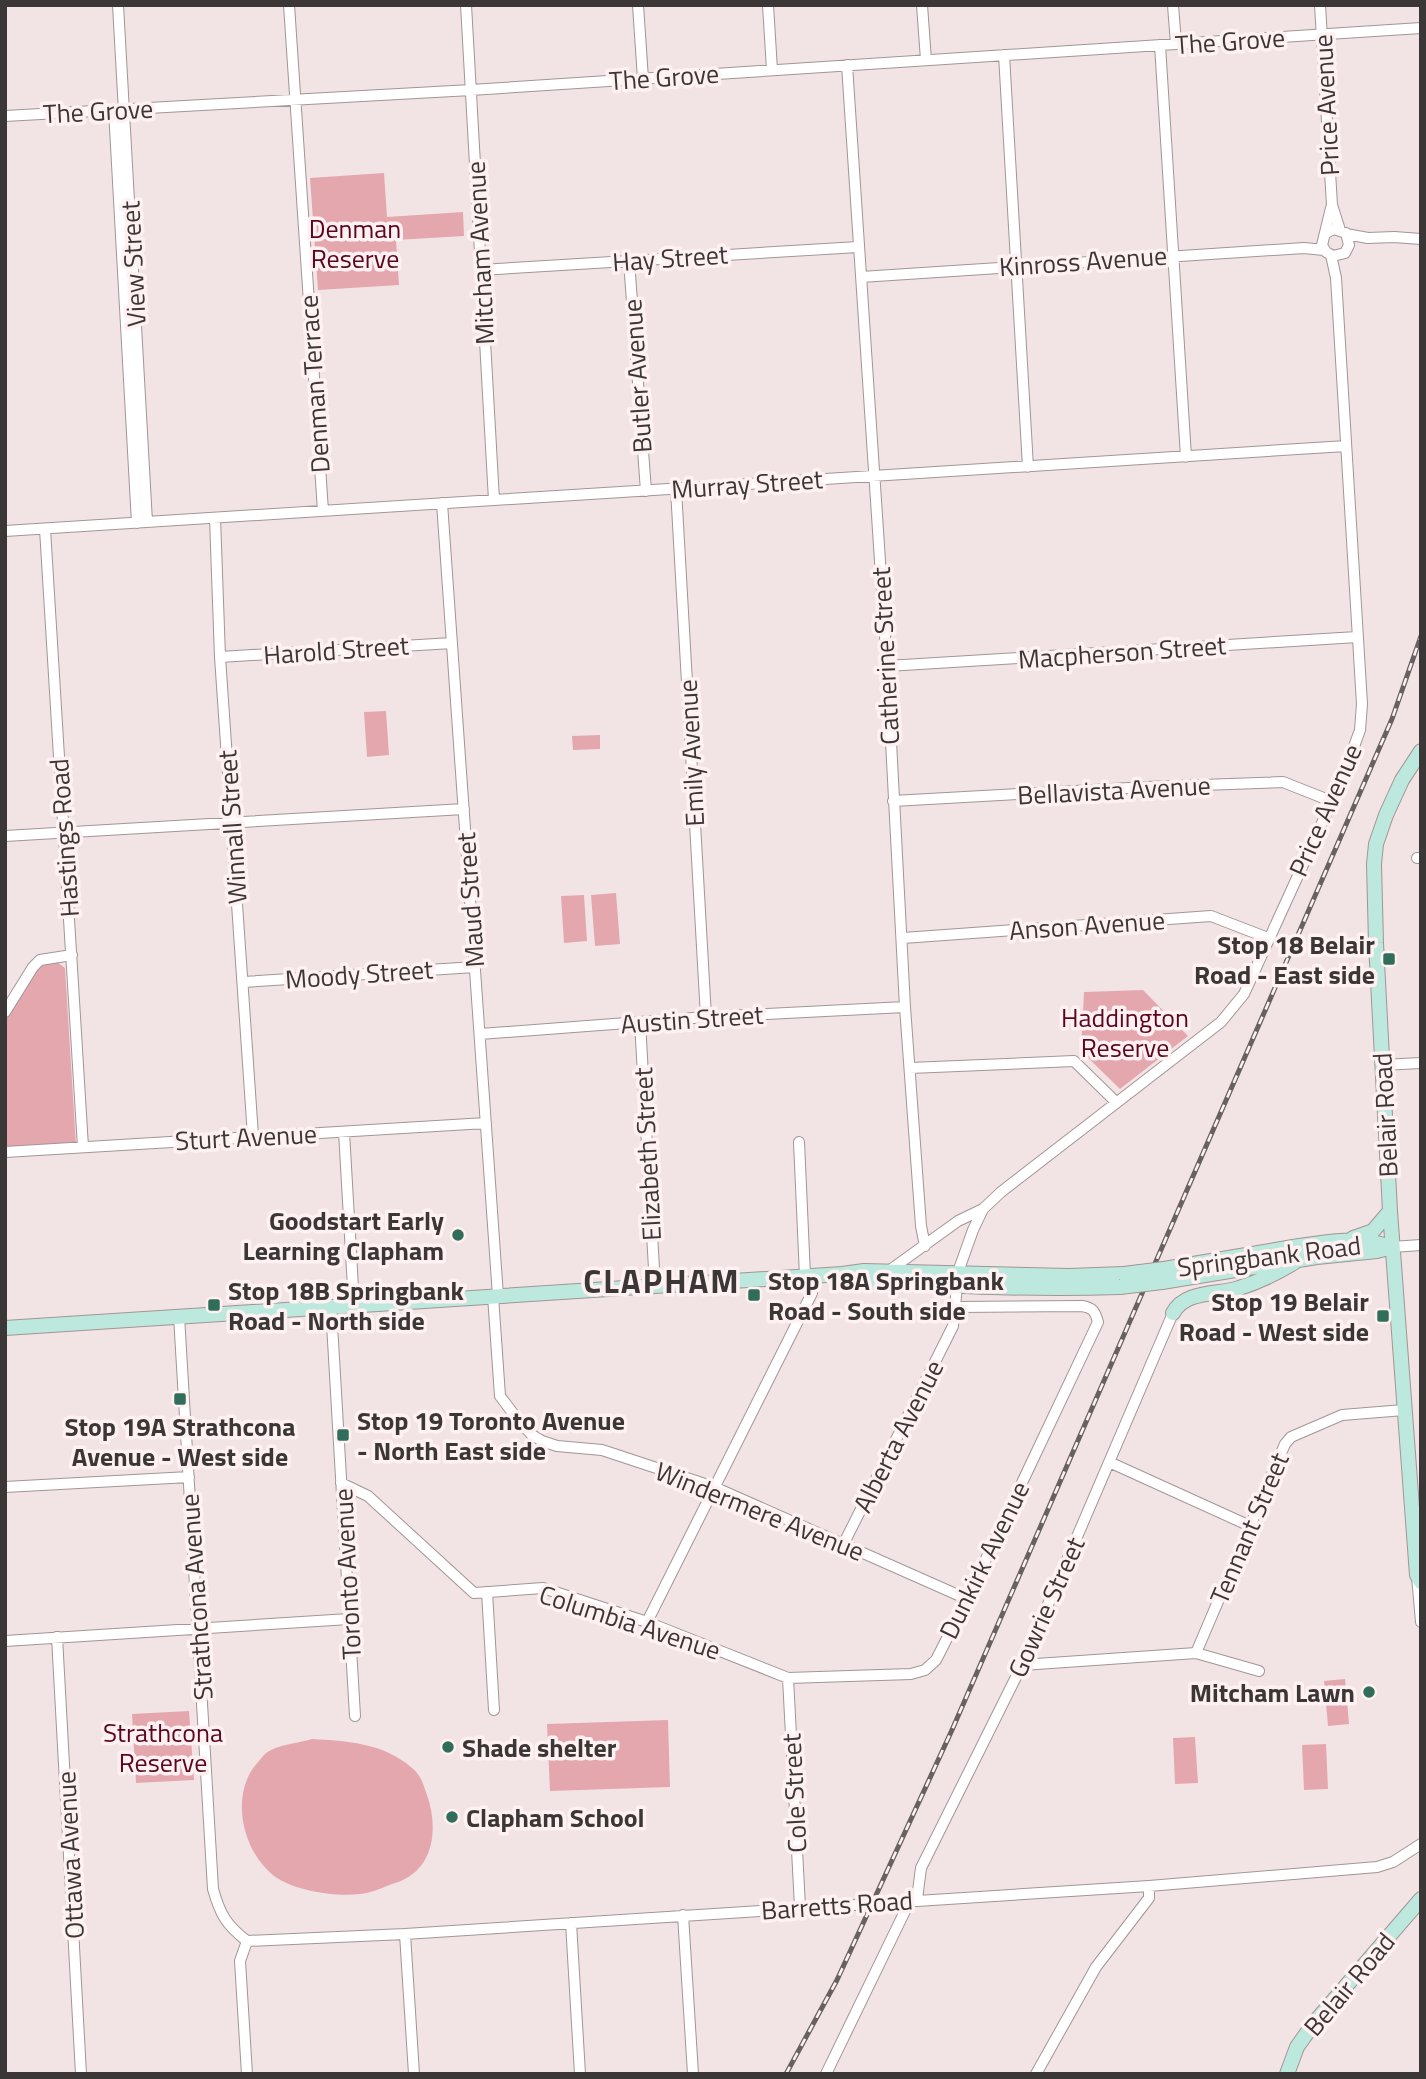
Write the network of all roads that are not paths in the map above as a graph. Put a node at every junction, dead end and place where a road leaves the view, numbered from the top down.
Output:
1 (118, 5) edge
2 (289, 5) edge
3 (466, 5) edge
4 (638, 5) edge
5 (768, 5) edge
6 (922, 5) edge
7 (1173, 5) edge
8 (1320, 5) edge
9 (1421, 28) edge
10 (1322, 35) junction
11 (1176, 44) junction
12 (1160, 45) junction
13 (1004, 55) junction
14 (926, 60) junction
15 (848, 65) junction
16 (772, 70) junction
17 (643, 79) junction
18 (471, 90) junction
19 (295, 101) junction
20 (119, 110) junction
21 (5, 116) edge
22 (1332, 205) junction
23 (1343, 232) junction
24 (1368, 238) junction
25 (1421, 239) edge
26 (858, 247) junction
27 (1332, 247) junction
28 (1173, 255) junction
29 (629, 261) junction
30 (1016, 266) junction
31 (481, 270) junction
32 (862, 277) junction
33 (1346, 446) junction
34 (1186, 457) junction
35 (1028, 467) junction
36 (875, 476) junction
37 (676, 489) junction
38 (646, 491) junction
39 (494, 500) junction
40 (442, 503) junction
41 (323, 511) junction
42 (215, 518) junction
43 (142, 523) junction
44 (45, 529) junction
45 (5, 531) edge
46 (1357, 637) junction
47 (452, 643) junction
48 (220, 657) junction
49 (887, 666) junction
50 (1421, 751) edge
51 (893, 802) junction
52 (1331, 802) junction
53 (464, 809) junction
54 (232, 822) junction
55 (64, 832) junction
56 (5, 836) edge
57 (903, 938) junction
58 (1268, 938) junction
59 (72, 955) junction
60 (475, 967) junction
61 (243, 982) junction
62 (905, 1007) junction
63 (5, 1012) edge
64 (706, 1017) junction
65 (640, 1022) junction
66 (480, 1034) junction
67 (1421, 1063) edge
68 (1381, 1065) junction
69 (910, 1068) junction
70 (1116, 1102) junction
71 (486, 1123) junction
72 (344, 1132) junction
73 (253, 1136) junction
74 (799, 1142) dead end
75 (83, 1147) junction
76 (5, 1152) edge
77 (983, 1209) junction
78 (1390, 1211) junction
79 (1341, 1241) junction
80 (925, 1245) junction
81 (1421, 1245) edge
82 (1392, 1247) junction
83 (1299, 1259) junction
84 (890, 1270) junction
85 (842, 1274) junction
86 (1163, 1275) junction
87 (808, 1276) junction
88 (1191, 1278) junction
89 (958, 1279) junction
90 (655, 1286) junction
91 (1207, 1294) junction
92 (495, 1296) junction
93 (354, 1305) junction
94 (331, 1307) junction
95 (956, 1307) junction
96 (1173, 1312) joint
97 (179, 1316) junction
98 (5, 1328) edge
99 (1404, 1409) junction
100 (1414, 1439) edge
101 (1109, 1462) junction
102 (189, 1476) junction
103 (341, 1483) junction
104 (714, 1487) junction
105 (5, 1488) edge
106 (1411, 1488) junction
107 (1250, 1526) junction
108 (1421, 1527) edge
109 (843, 1545) junction
110 (1419, 1578) edge
111 (487, 1592) junction
112 (967, 1599) junction
113 (349, 1619) junction
114 (647, 1622) junction
115 (1421, 1622) edge
116 (199, 1628) junction
117 (57, 1637) junction
118 (5, 1640) edge
119 (1196, 1653) junction
120 (1022, 1665) junction
121 (1259, 1671) dead end
122 (788, 1678) junction
123 (494, 1710) dead end
124 (355, 1716) dead end
125 (1421, 1844) edge
126 (1149, 1886) junction
127 (917, 1899) junction
128 (1421, 1899) edge
129 (905, 1900) junction
130 (800, 1907) junction
131 (683, 1915) junction
132 (571, 1923) junction
133 (405, 1934) junction
134 (247, 1941) junction
135 (81, 2074) edge
136 (247, 2074) edge
137 (414, 2074) edge
138 (580, 2074) edge
139 (693, 2074) edge
140 (826, 2074) edge
141 (1036, 2074) edge
142 (1287, 2074) edge

1 - 20 street, View Street
2 - 19 street, Denman Terrace
3 - 18 street, Mitcham Avenue
4 - 17 street
5 - 16 street
6 - 14 street
7 - 11 street
8 - 10 street, Price Avenue
9 - 10 street, The Grove
10 - 11 street, The Grove
10 - 22 street, Price Avenue
11 - 12 street, The Grove
12 - 13 street, The Grove
12 - 28 street
13 - 14 street, The Grove
13 - 30 street
14 - 15 street, The Grove
15 - 16 street, The Grove
15 - 26 street, Catherine Street
16 - 17 street, The Grove
17 - 18 street, The Grove
18 - 19 street, The Grove
18 - 31 street, Mitcham Avenue
19 - 20 street, The Grove
19 - 41 street, Denman Terrace
20 - 21 street, The Grove
20 - 43 street, View Street
22 - 23 street, Price Avenue
22 - 27 street, Price Avenue
23 - 24 street
23 - 27 street
23 - 27 street, Price Avenue
24 - 25 street
24 - 27 street
26 - 29 street, Hay Street
26 - 32 street, Catherine Street
27 - 28 street, Kinross Avenue
27 - 33 street, Price Avenue
28 - 30 street, Kinross Avenue
28 - 34 street
29 - 31 street, Hay Street
29 - 38 street, Butler Avenue
30 - 32 street, Kinross Avenue
30 - 35 street
31 - 39 street, Mitcham Avenue
32 - 36 street, Catherine Street
33 - 34 street, Murray Street
33 - 46 street, Price Avenue
34 - 35 street, Murray Street
35 - 36 street, Murray Street
36 - 37 street, Murray Street
36 - 49 street, Catherine Street
37 - 38 street, Murray Street
37 - 64 street, Emily Avenue
38 - 39 street, Murray Street
39 - 40 street, Murray Street
40 - 41 street, Murray Street
40 - 47 street, Maud Street
41 - 42 street, Murray Street
42 - 43 street, Murray Street
42 - 48 street, Winnall Street
43 - 44 street, Murray Street
44 - 45 street, Murray Street
44 - 55 street, Hastings Road
46 - 49 street, Macpherson Street
46 - 52 street, Price Avenue
47 - 48 street, Harold Street
47 - 53 street, Maud Street
48 - 54 street, Winnall Street
49 - 51 street, Catherine Street
50 - 68 main road, Belair Road
51 - 52 street, Bellavista Avenue
51 - 57 street, Catherine Street
52 - 58 street, Price Avenue
53 - 54 street
53 - 60 street, Maud Street
54 - 55 street
54 - 61 street, Winnall Street
55 - 56 street
55 - 59 street, Hastings Road
57 - 58 street, Anson Avenue
57 - 62 street, Catherine Street
58 - 70 street, Price Avenue
59 - 63 street
59 - 75 street, Hastings Road
60 - 61 street, Moody Street
60 - 66 street, Maud Street
61 - 73 street, Winnall Street
62 - 64 street, Austin Street
62 - 69 street, Catherine Street
64 - 65 street, Austin Street
65 - 66 street, Austin Street
65 - 90 street, Elizabeth Street
66 - 71 street, Maud Street
67 - 68 street
68 - 78 main road, Belair Road
69 - 70 street
69 - 80 street, Catherine Street
70 - 77 street, Price Avenue
71 - 72 street, Sturt Avenue
71 - 92 street, Maud Street
72 - 73 street, Sturt Avenue
72 - 93 street
73 - 75 street, Sturt Avenue
74 - 87 street
75 - 76 street, Sturt Avenue
77 - 80 street, Price Avenue
77 - 89 street, Price Avenue
78 - 79 main road
78 - 82 main road, Belair Road
79 - 82 main road, Springbank Road
79 - 86 main road, Springbank Road
80 - 84 street, Price Avenue
81 - 82 street
82 - 83 main road, Springbank Road
82 - 99 main road, Belair Road
83 - 88 main road, Springbank Road
83 - 91 main road
84 - 85 main road, Springbank Road
84 - 89 main road, Springbank Road
85 - 87 main road, Springbank Road
85 - 89 main road, Springbank Road
86 - 88 main road, Springbank Road
86 - 89 main road, Springbank Road, bridge
87 - 90 main road, Springbank Road
87 - 104 street
88 - 91 main road
89 - 95 street, Alberta Avenue
90 - 92 main road, Springbank Road
91 - 96 main road
92 - 93 main road, Springbank Road
92 - 104 street, Windermere Avenue
93 - 94 main road, Springbank Road
94 - 97 main road, Springbank Road
94 - 103 street, Toronto Avenue
95 - 109 street, Alberta Avenue
95 - 112 street, Dunkirk Avenue
96 - 101 street, Gowrie Street
97 - 98 main road, Springbank Road
97 - 102 street, Strathcona Avenue
99 - 100 main road, Belair Road
99 - 107 street, Tennant Street
100 - 106 main road, Belair Road
101 - 107 street
101 - 120 street, Gowrie Street
102 - 105 street
102 - 116 street, Strathcona Avenue
103 - 111 street, Columbia Avenue
103 - 113 street, Toronto Avenue
104 - 109 street, Windermere Avenue
104 - 114 street
106 - 108 main road, Belair Road
106 - 110 main road, Belair Road
107 - 119 street, Tennant Street
109 - 112 street, Windermere Avenue
110 - 115 street
111 - 114 street, Columbia Avenue
111 - 123 street
112 - 122 street, Dunkirk Avenue
113 - 116 street
113 - 124 street, Toronto Avenue
114 - 122 street, Columbia Avenue
116 - 117 street
116 - 134 street, Strathcona Avenue
117 - 118 street
117 - 135 street, Ottawa Avenue
119 - 120 street
119 - 121 street
120 - 127 street, Gowrie Street
122 - 130 street, Cole Street
125 - 126 street, Barretts Road
126 - 127 street, Barretts Road
126 - 141 street
127 - 129 street, Barretts Road
128 - 142 main road, Belair Road
129 - 130 street, Barretts Road
129 - 140 street
130 - 131 street, Barretts Road
131 - 132 street, Barretts Road
131 - 139 street
132 - 133 street, Barretts Road
132 - 138 street
133 - 134 street, Barretts Road
133 - 137 street
134 - 136 street

